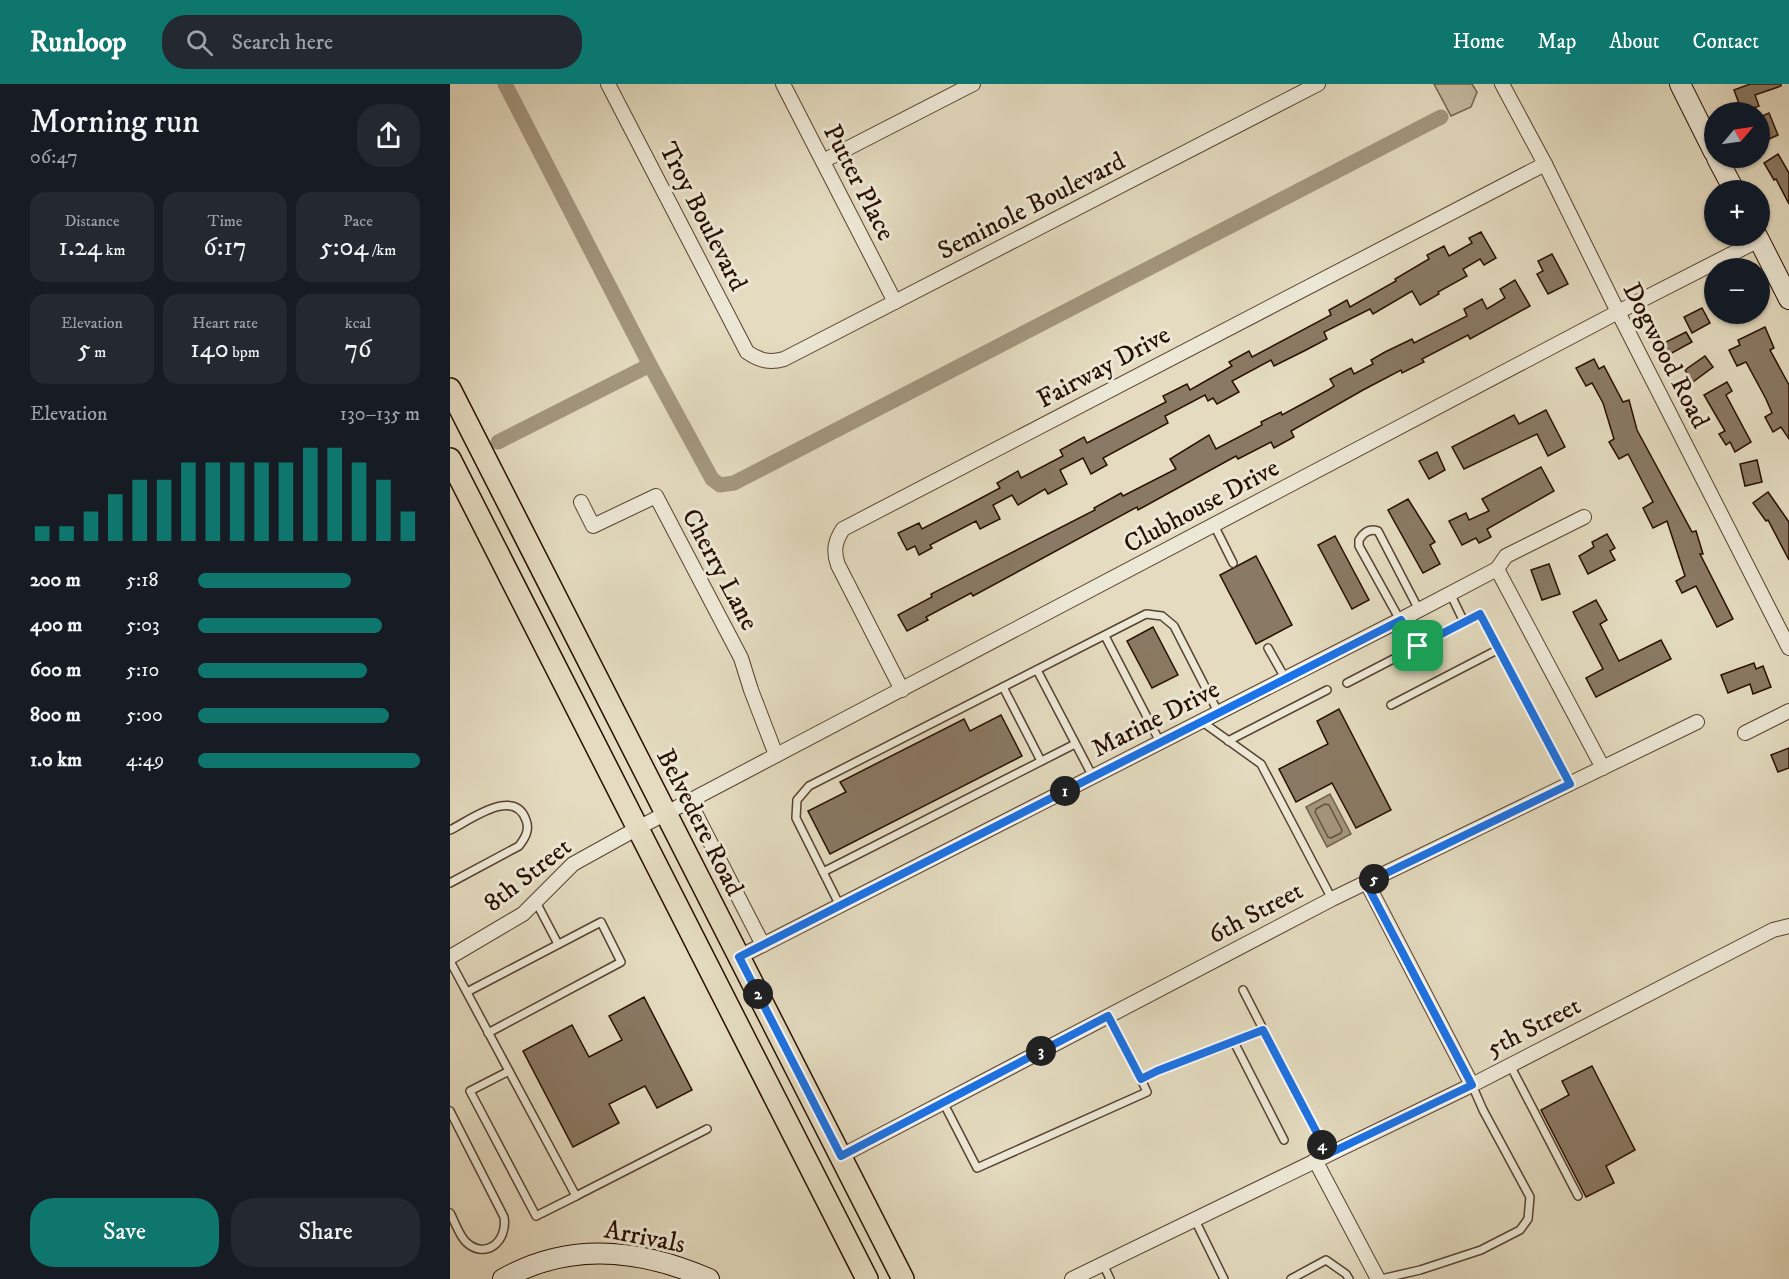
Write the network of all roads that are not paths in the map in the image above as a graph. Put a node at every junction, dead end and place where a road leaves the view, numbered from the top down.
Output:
1 (609, 84) edge
2 (783, 84) edge
3 (973, 84) edge
4 (1502, 84) edge
5 (1680, 84) edge
6 (1313, 85) edge
7 (1704, 132) edge
8 (823, 161) junction
9 (1545, 164) junction
10 (1743, 246) edge
11 (1762, 246) edge
12 (1789, 299) edge
13 (895, 302) junction
14 (1618, 312) junction
15 (765, 362) joint
16 (450, 389) edge
17 (450, 459) edge
18 (581, 502) dead end
19 (1584, 517) dead end
20 (1214, 525) junction
21 (1233, 563) dead end
22 (1497, 569) junction
23 (1450, 593) junction
24 (1419, 610) junction
25 (1401, 620) junction
26 (1464, 622) junction
27 (1105, 636) junction
28 (1418, 646) junction
29 (1269, 648) dead end
30 (1789, 648) edge
31 (1499, 649) junction
32 (1037, 670) junction
33 (1285, 678) junction
34 (1347, 683) dead end
35 (1004, 687) junction
36 (902, 690) junction
37 (1327, 690) dead end
38 (1391, 705) dead end
39 (1789, 711) edge
40 (1218, 712) junction
41 (1201, 722) junction
42 (1696, 722) dead end
43 (1745, 733) dead end
44 (1228, 741) junction
45 (1160, 742) junction
46 (1076, 744) junction
47 (776, 755) junction
48 (1041, 761) junction
49 (1603, 768) junction
50 (1093, 777) junction
51 (1570, 784) junction
52 (689, 801) junction
53 (666, 813) junction
54 (638, 828) junction
55 (450, 830) edge
56 (823, 872) junction
57 (450, 883) edge
58 (1366, 883) junction
59 (1332, 899) junction
60 (536, 901) junction
61 (840, 906) junction
62 (1789, 926) edge
63 (558, 944) junction
64 (763, 945) junction
65 (450, 957) edge
66 (739, 957) junction
67 (450, 961) edge
68 (1243, 990) dead end
69 (467, 992) junction
70 (1108, 1016) junction
71 (1263, 1030) junction
72 (488, 1033) junction
73 (1234, 1042) junction
74 (1510, 1065) junction
75 (509, 1071) junction
76 (1141, 1079) junction
77 (1472, 1085) junction
78 (943, 1102) junction
79 (450, 1111) edge
80 (707, 1128) dead end
81 (1284, 1140) dead end
82 (841, 1156) junction
83 (1321, 1157) junction
84 (576, 1196) junction
85 (1578, 1196) dead end
86 (451, 1216) edge
87 (1194, 1219) junction
88 (1103, 1264) junction
89 (503, 1279) edge
90 (709, 1279) edge
91 (867, 1279) edge
92 (903, 1279) edge
93 (1072, 1279) edge
94 (1110, 1279) edge
95 (1224, 1279) edge
96 (1291, 1279) edge
97 (1349, 1279) edge
98 (1380, 1279) edge

1 - 15 street, Troy Boulevard
2 - 8 street, Putter Place
3 - 8 street
4 - 9 street, Dogwood Road
5 - 7 street
6 - 13 street, Seminole Boulevard
8 - 13 street, Putter Place
9 - 14 street, Dogwood Road
9 - 36 street, Fairway Drive
10 - 14 street, Clubhouse Drive
11 - 12 street
13 - 15 street, Seminole Boulevard
14 - 20 street, Clubhouse Drive
14 - 30 street, Dogwood Road
16 - 53 main road, Belvedere Road
17 - 54 main road
18 - 47 street, Cherry Lane
19 - 22 street, Marine Drive
20 - 21 lane
20 - 36 street, Clubhouse Drive
22 - 23 street, Marine Drive
22 - 49 street
23 - 24 street, Marine Drive
23 - 26 lane
24 - 25 street, Marine Drive
24 - 25 lane
25 - 28 lane
25 - 33 street, Marine Drive
26 - 28 lane
26 - 31 lane
27 - 32 lane
27 - 40 lane
27 - 45 lane
28 - 34 lane
29 - 33 lane
31 - 38 lane
31 - 51 lane
32 - 35 lane
32 - 46 lane
33 - 40 street, Marine Drive
35 - 48 lane
35 - 56 lane
36 - 47 street, Clubhouse Drive
37 - 44 lane
39 - 43 street
40 - 41 street, Marine Drive
41 - 44 lane
41 - 45 street, Marine Drive
42 - 49 street, 6th Street
44 - 59 lane
45 - 50 street, Marine Drive
46 - 48 lane
46 - 50 lane
47 - 52 street, Clubhouse Drive
48 - 56 lane
49 - 51 street, 6th Street
50 - 61 street, Marine Drive
51 - 58 street, 6th Street
52 - 53 street, Clubhouse Drive
52 - 64 street
53 - 54 street, 8th Street
53 - 66 main road, Belvedere Road
54 - 60 street, 8th Street
54 - 91 main road
55 - 57 lane
56 - 61 lane
58 - 59 street, 6th Street
58 - 77 street
59 - 70 street, 6th Street
60 - 63 lane
60 - 65 street, 8th Street
61 - 64 street, Marine Drive
62 - 74 street, 5th Street
63 - 69 lane
63 - 72 lane
64 - 66 street, Marine Drive
66 - 82 main road, Belvedere Road
67 - 69 lane
68 - 71 lane
69 - 72 lane
70 - 76 lane
70 - 78 street, 6th Street
71 - 73 lane
71 - 83 lane
72 - 75 lane
73 - 76 lane
73 - 81 lane
74 - 77 street, 5th Street
74 - 85 lane
75 - 84 lane
75 - 84 lane
76 - 78 lane
77 - 83 street, 5th Street
77 - 98 lane
78 - 82 street, 6th Street
79 - 86 lane
80 - 84 lane
82 - 92 main road, Belvedere Road
83 - 87 street, 5th Street
83 - 98 street
87 - 88 street, 5th Street
87 - 95 lane
88 - 93 street, 5th Street
88 - 94 lane
89 - 90 street, Arrivals
96 - 97 lane

